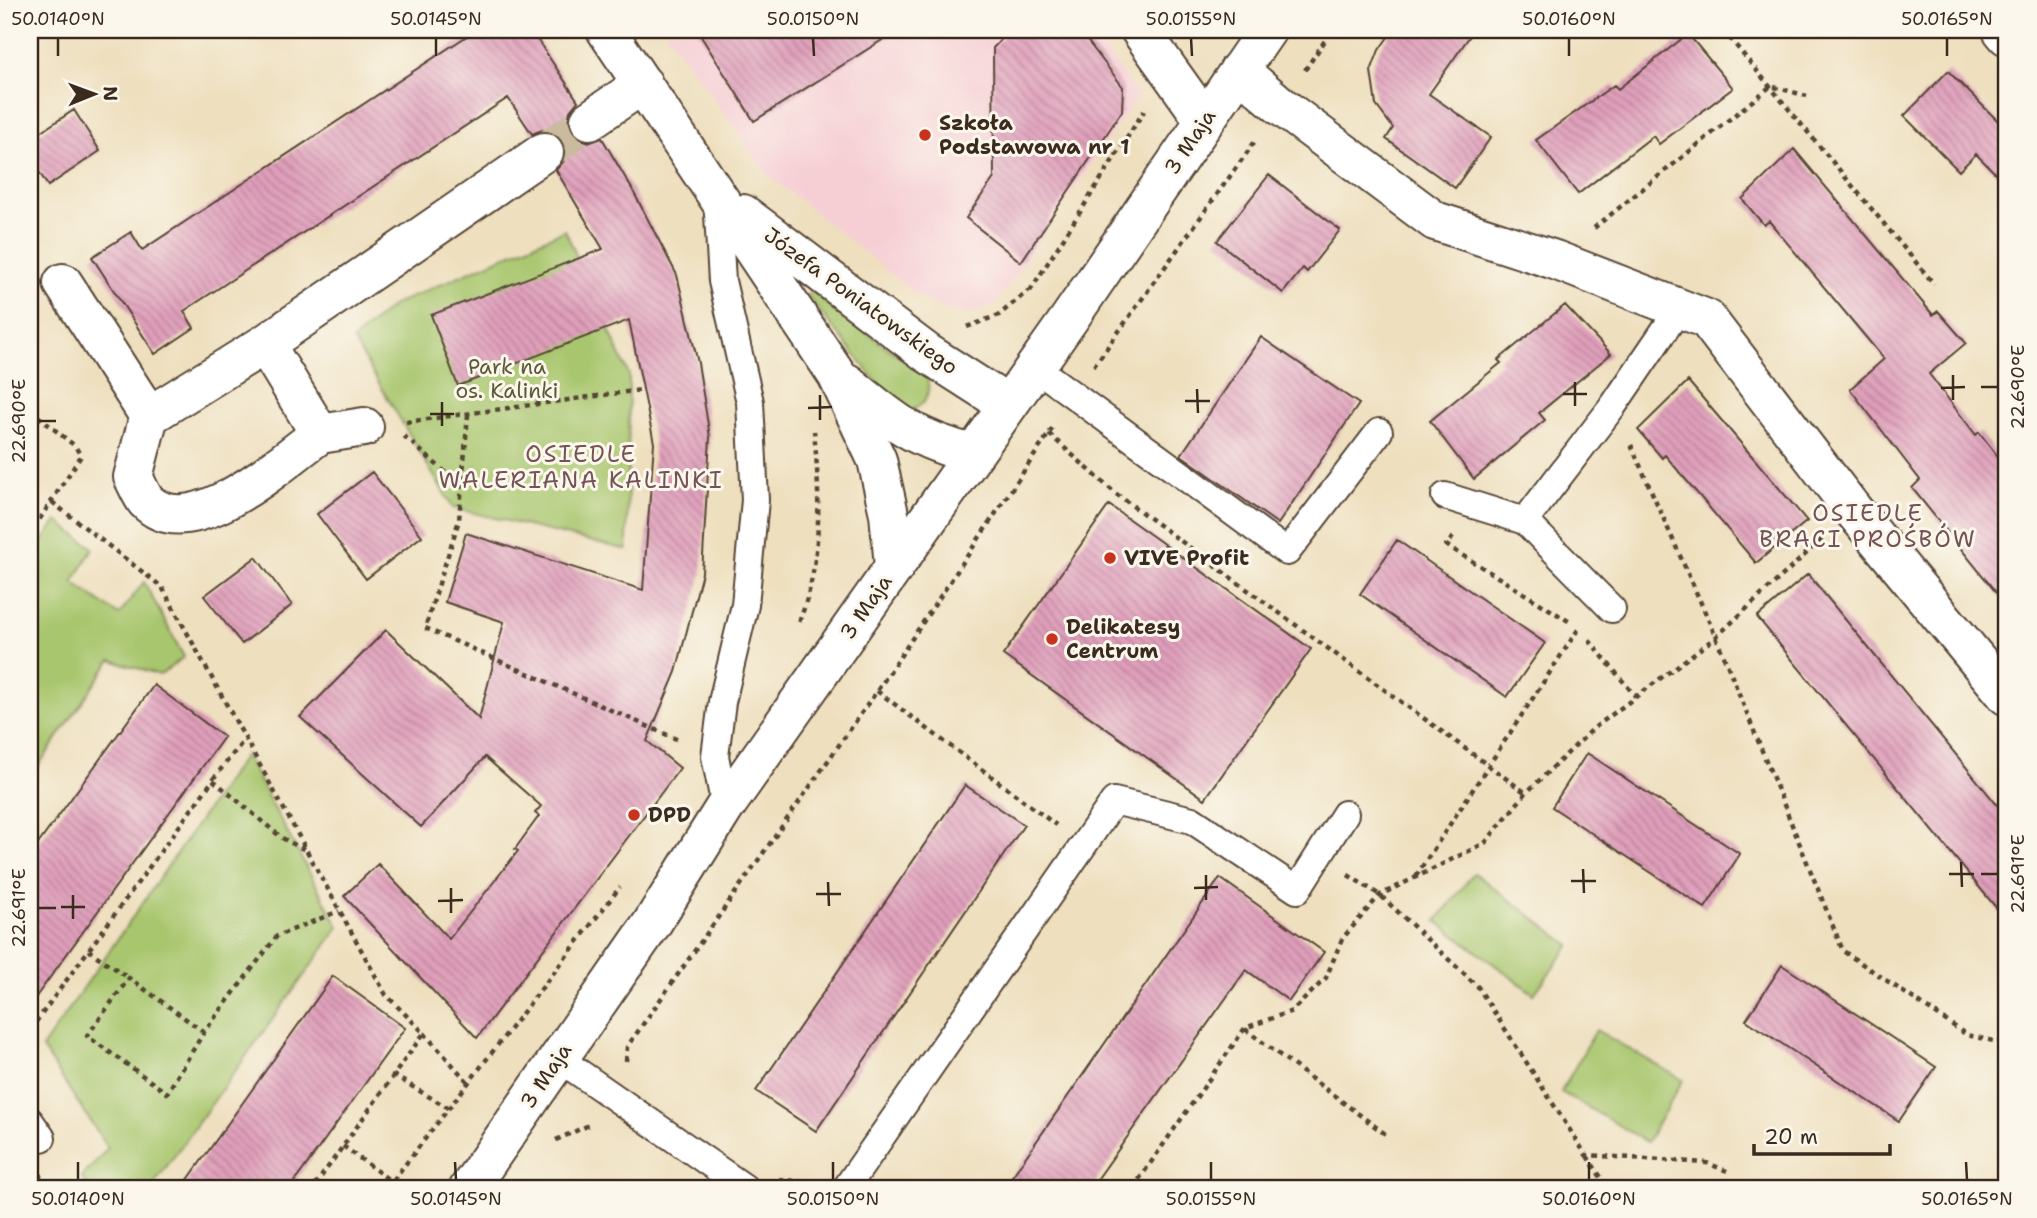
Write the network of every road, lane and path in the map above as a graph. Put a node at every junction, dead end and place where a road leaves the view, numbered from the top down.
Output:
1 (606, 30) edge
2 (1140, 30) edge
3 (1197, 30) edge
4 (1212, 30) edge
5 (1267, 30) edge
6 (1723, 30) edge
7 (2001, 30) edge
8 (2007, 36) edge
9 (1239, 70) junction
10 (643, 84) junction
11 (1771, 86) junction
12 (1807, 96) dead end
13 (590, 120) tunnel mouth
14 (1205, 121) junction
15 (544, 152) tunnel mouth
16 (716, 193) junction
17 (1555, 260) junction
18 (63, 283) dead end
19 (1934, 284) dead end
20 (1029, 290) dead end
21 (1679, 309) junction
22 (961, 329) dead end
23 (265, 345) junction
24 (1035, 367) junction
25 (838, 375) junction
26 (640, 390) dead end
27 (1008, 405) junction
28 (1613, 406) junction
29 (30, 410) edge
30 (468, 414) junction
31 (149, 416) junction
32 (377, 426) junction
33 (814, 426) dead end
34 (1379, 432) dead end
35 (1049, 433) dead end
36 (320, 434) junction
37 (973, 454) junction
38 (462, 486) junction
39 (1445, 496) dead end
40 (52, 502) junction
41 (1477, 506) junction
42 (1853, 510) junction
43 (1525, 521) junction
44 (30, 534) edge
45 (894, 566) junction
46 (1612, 609) dead end
47 (1578, 628) junction
48 (794, 632) dead end
49 (1716, 637) junction
50 (877, 691) dead end
51 (2007, 696) edge
52 (1636, 697) junction
53 (867, 704) dead end
54 (245, 739) junction
55 (715, 756) junction
56 (1488, 763) junction
57 (213, 780) junction
58 (1526, 793) junction
59 (725, 807) junction
60 (1345, 814) dead end
61 (1060, 828) dead end
62 (305, 850) junction
63 (1318, 856) junction
64 (1416, 877) junction
65 (627, 878) dead end
66 (1380, 895) junction
67 (339, 911) junction
68 (88, 950) junction
69 (129, 978) junction
70 (1245, 1028) junction
71 (30, 1030) edge
72 (204, 1032) junction
73 (424, 1032) junction
74 (2007, 1044) edge
75 (558, 1058) junction
76 (393, 1075) junction
77 (468, 1082) junction
78 (611, 1095) junction
79 (448, 1108) junction
80 (1388, 1136) dead end
81 (343, 1146) junction
82 (550, 1149) dead end
83 (1586, 1155) junction
84 (1727, 1171) dead end
85 (769, 1172) dead end
86 (819, 1175) dead end
87 (392, 1182) junction
88 (313, 1188) edge
89 (387, 1188) edge
90 (469, 1188) edge
91 (745, 1188) edge
92 (846, 1188) edge
93 (1133, 1188) edge
94 (1608, 1188) edge

1 - 10 street, Józefa Poniatowskiego
2 - 14 street
3 - 4 path
5 - 9 street, 3 Maja
6 - 11 path
7 - 8 street
9 - 14 street, 3 Maja
9 - 17 street
10 - 13 street
10 - 16 street, Józefa Poniatowskiego
11 - 12 path
11 - 17 path
11 - 19 path
14 - 24 street, 3 Maja
15 - 23 street
16 - 25 street, Józefa Poniatowskiego
16 - 27 street, Józefa Poniatowskiego
16 - 55 lane
17 - 21 street
18 - 31 street
20 - 22 path
21 - 28 lane
21 - 42 street
23 - 31 street
23 - 36 street
24 - 27 street, 3 Maja
24 - 34 lane
25 - 37 street
25 - 45 street
26 - 30 path
27 - 37 street, 3 Maja
28 - 43 lane
28 - 49 path
29 - 40 path
30 - 32 path
30 - 38 path
31 - 36 street
32 - 36 street
32 - 38 path
33 - 48 path
35 - 56 path
37 - 45 street, 3 Maja
38 - 55 path
39 - 41 lane
40 - 44 path
40 - 54 path
41 - 43 lane
41 - 47 path
42 - 49 path
42 - 51 street
43 - 46 lane
45 - 59 street, 3 Maja
47 - 52 path
47 - 56 path
49 - 52 path
49 - 74 path
50 - 61 path
52 - 58 path
53 - 78 path
54 - 57 path
54 - 62 path
55 - 59 lane
56 - 58 path
56 - 64 path
57 - 62 path
57 - 68 path
58 - 64 path
59 - 75 street, 3 Maja
60 - 63 lane
62 - 67 path
63 - 66 path
63 - 92 lane
64 - 66 path
65 - 77 path
66 - 70 path
66 - 83 path
67 - 72 path
67 - 73 path
68 - 69 path
68 - 71 path
69 - 72 path
69 - 72 path
70 - 80 path
70 - 93 path
73 - 76 path
73 - 77 path
75 - 78 lane
75 - 90 street, 3 Maja
76 - 79 path
76 - 81 path
77 - 79 path
78 - 82 path
78 - 91 lane
79 - 87 path
81 - 87 path
81 - 88 path
83 - 84 path
83 - 94 path
85 - 86 path
87 - 89 path

